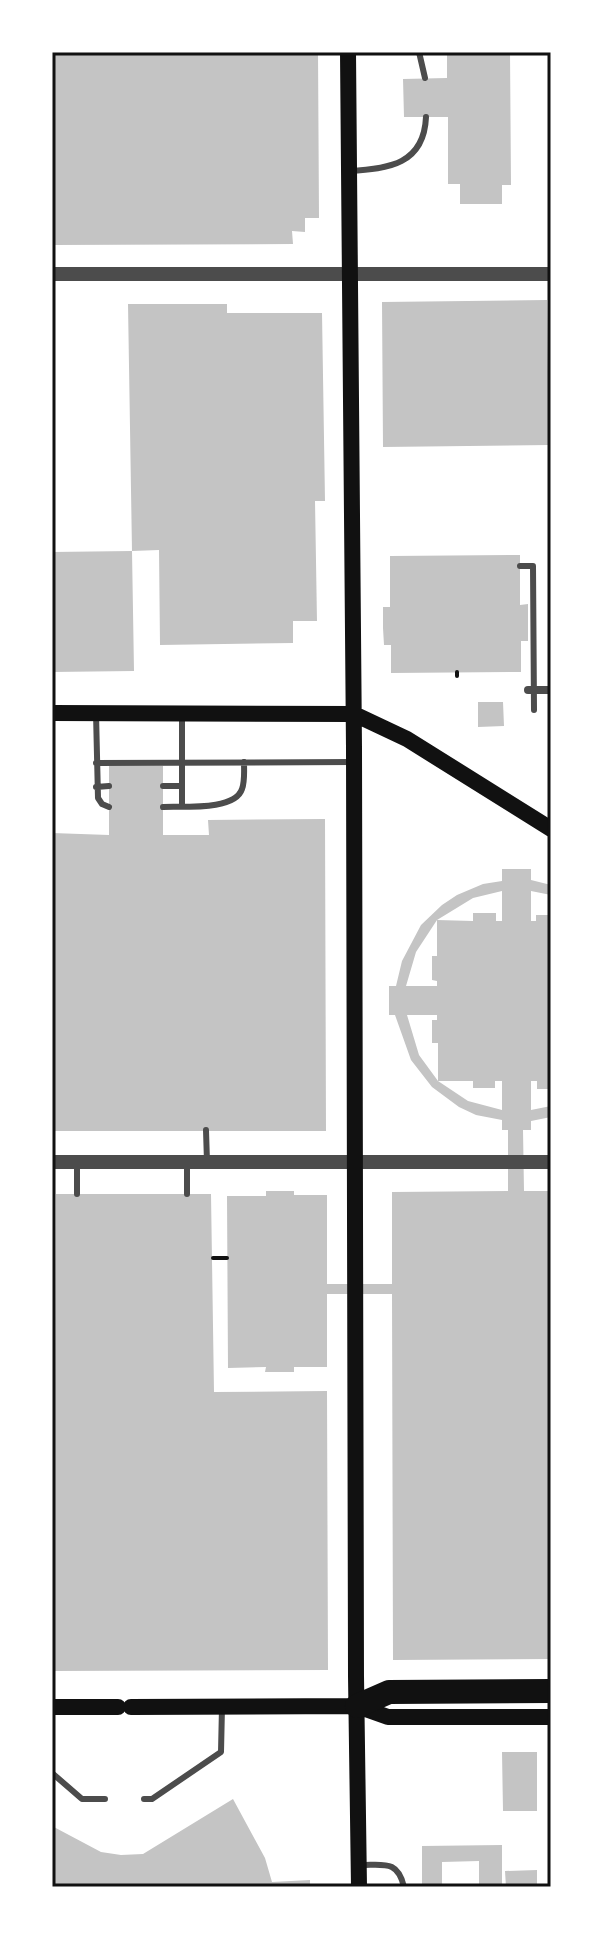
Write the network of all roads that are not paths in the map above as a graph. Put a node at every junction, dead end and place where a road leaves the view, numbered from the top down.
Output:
1 (348, 52) edge
2 (419, 52) edge
3 (425, 78) dead end
4 (426, 117) dead end
5 (349, 171) junction
6 (52, 274) edge
7 (551, 274) edge
8 (351, 276) junction
9 (520, 566) dead end
10 (531, 690) junction
11 (551, 690) edge
12 (534, 710) dead end
13 (52, 713) edge
14 (96, 713) junction
15 (182, 713) junction
16 (354, 714) junction
17 (244, 762) junction
18 (354, 762) junction
19 (96, 763) junction
20 (182, 763) junction
21 (109, 786) dead end
22 (163, 786) dead end
23 (182, 786) junction
24 (96, 787) junction
25 (182, 806) junction
26 (109, 807) dead end
27 (163, 807) dead end
28 (551, 829) edge
29 (206, 1130) dead end
30 (52, 1162) edge
31 (77, 1162) junction
32 (187, 1162) junction
33 (207, 1162) junction
34 (355, 1162) junction
35 (551, 1162) edge
36 (77, 1194) dead end
37 (187, 1194) dead end
38 (551, 1691) edge
39 (222, 1706) junction
40 (357, 1706) junction
41 (52, 1707) edge
42 (551, 1717) edge
43 (52, 1773) edge
44 (105, 1799) dead end
45 (144, 1799) dead end
46 (359, 1865) junction
47 (359, 1887) edge
48 (404, 1887) edge

1 - 5 main road
2 - 3 lane
4 - 5 lane
5 - 8 main road
6 - 8 street
7 - 8 street
8 - 16 main road
9 - 10 lane
10 - 11 street
10 - 12 lane
13 - 14 main road
14 - 15 main road
14 - 19 lane
15 - 16 main road
15 - 20 lane
16 - 18 main road
16 - 28 main road
17 - 18 lane
17 - 20 lane
17 - 25 lane
18 - 34 main road
19 - 20 lane
19 - 24 lane
20 - 23 lane
21 - 24 lane
22 - 23 lane
23 - 25 lane
24 - 26 lane
25 - 27 lane
29 - 33 lane
30 - 31 street
31 - 32 street
31 - 36 lane
32 - 33 street
32 - 37 lane
33 - 34 street
34 - 35 street
34 - 40 main road
38 - 40 highway
39 - 40 main road
39 - 41 main road
39 - 45 lane
40 - 42 main road
40 - 46 main road
43 - 44 lane
46 - 47 main road
46 - 48 lane

